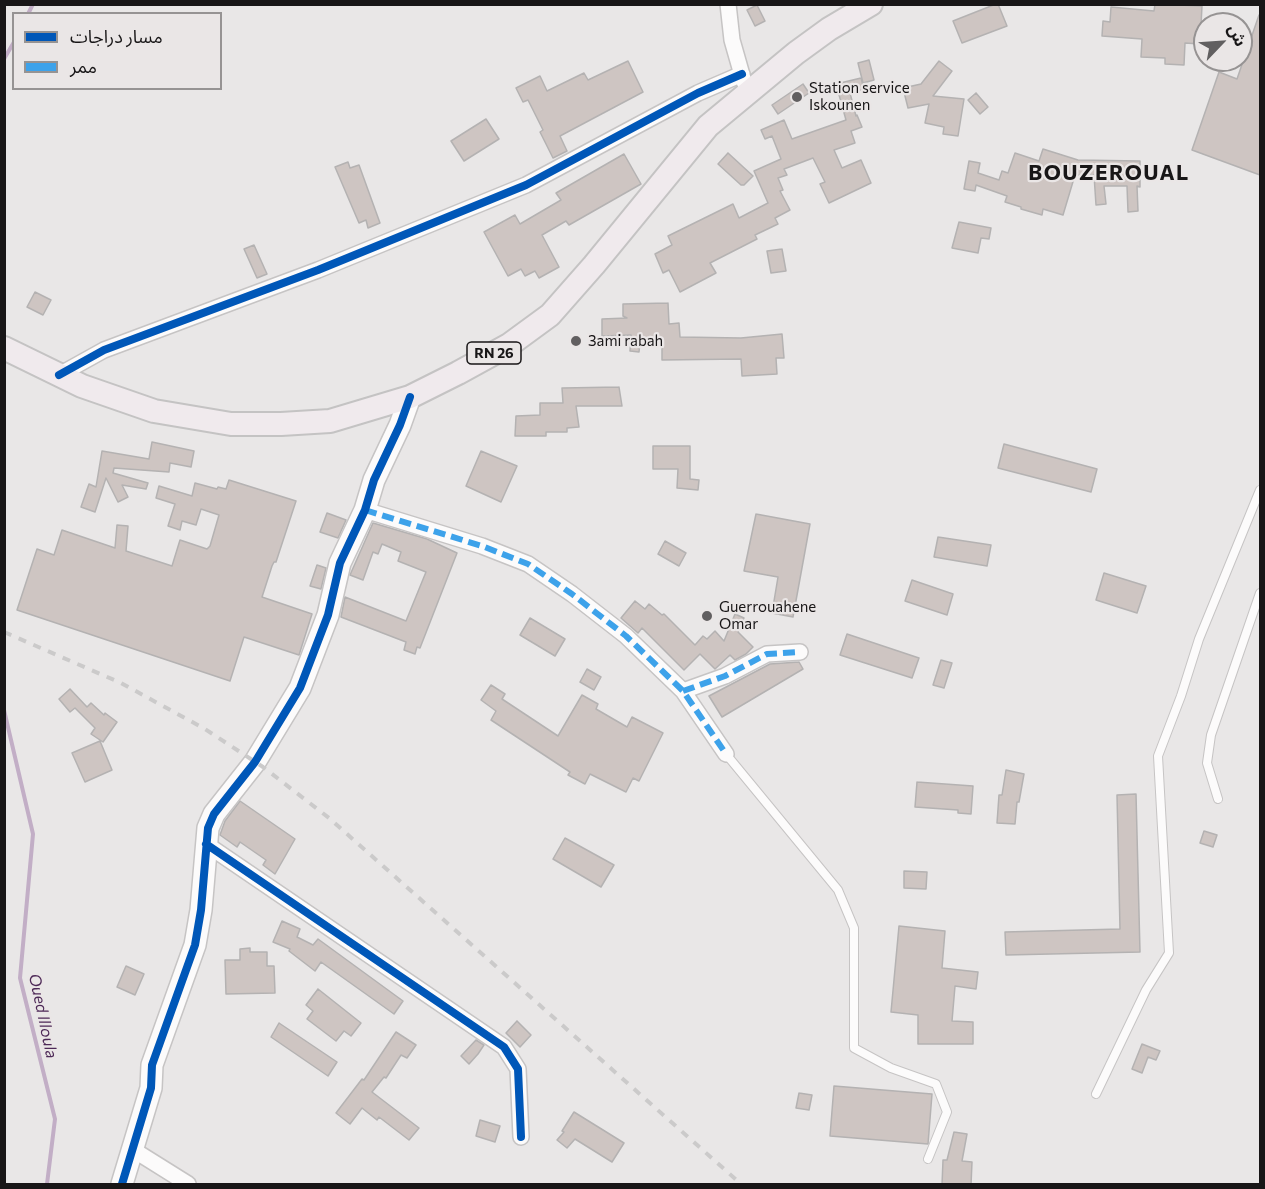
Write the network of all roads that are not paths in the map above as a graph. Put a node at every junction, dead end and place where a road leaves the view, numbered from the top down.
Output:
1 (728, 4) edge
2 (871, 4) edge
3 (744, 84) junction
4 (4, 348) edge
5 (59, 375) junction
6 (410, 397) junction
7 (1260, 490) edge
8 (365, 510) junction
9 (1260, 593) edge
10 (800, 652) dead end
11 (683, 692) junction
12 (726, 754) joint
13 (1218, 799) dead end
14 (206, 844) junction
15 (1096, 1094) dead end
16 (521, 1137) dead end
17 (132, 1149) junction
18 (928, 1159) dead end
19 (122, 1185) edge
20 (188, 1185) edge

1 - 3 street
2 - 3 main road, RN 26
3 - 5 street
3 - 6 main road, RN 26
4 - 5 main road, RN 26
5 - 6 main road, RN 26
6 - 8 street
7 - 15 lane
8 - 11 street
8 - 14 street
9 - 13 lane
10 - 11 street
11 - 12 street
12 - 18 lane
14 - 16 street
14 - 17 street
17 - 19 street
17 - 20 street

